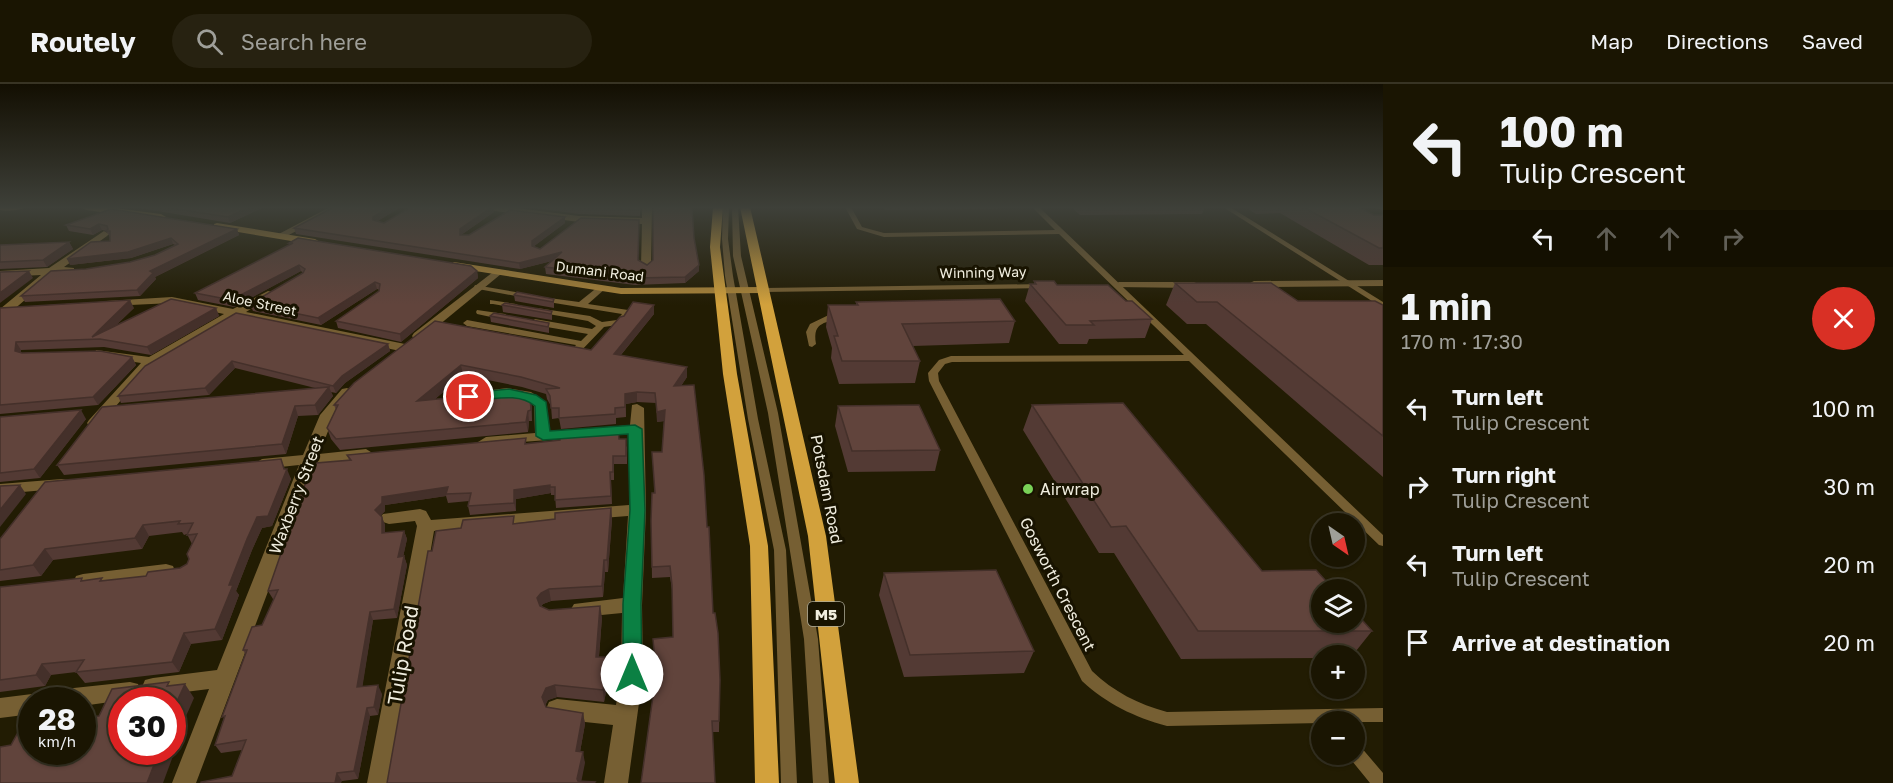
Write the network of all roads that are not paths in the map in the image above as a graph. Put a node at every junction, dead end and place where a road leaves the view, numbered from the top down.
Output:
1 (95, 240) edge
2 (301, 240) edge
3 (645, 240) edge
4 (716, 240) edge
5 (725, 240) edge
6 (736, 240) edge
7 (749, 240) edge
8 (1070, 240) edge
9 (1277, 240) edge
10 (326, 244) edge
11 (440, 262) edge
12 (646, 266) edge
13 (80, 270) edge
14 (50, 272) junction
15 (497, 272) junction
16 (0, 274) edge
17 (1383, 283) edge
18 (1238, 284) edge
19 (1346, 284) junction
20 (1119, 285) junction
21 (1202, 285) edge
22 (282, 286) edge
23 (1049, 286) edge
24 (1106, 286) edge
25 (478, 287) junction
26 (981, 287) junction
27 (602, 288) junction
28 (725, 290) junction
29 (755, 290) junction
30 (504, 292) junction
31 (989, 297) edge
32 (97, 303) edge
33 (581, 305) junction
34 (1383, 306) edge
35 (29, 308) edge
36 (2, 311) edge
37 (480, 312) junction
38 (849, 312) edge
39 (235, 313) junction
40 (341, 319) edge
41 (432, 324) junction
42 (450, 327) edge
43 (323, 331) junction
44 (593, 333) junction
45 (812, 345) dead end
46 (405, 348) junction
47 (84, 352) edge
48 (1194, 358) junction
49 (151, 361) junction
50 (387, 361) edge
51 (360, 381) edge
52 (469, 397) edge
53 (637, 408) dead end
54 (126, 409) edge
55 (103, 411) junction
56 (80, 413) edge
57 (635, 429) junction
58 (543, 436) junction
59 (82, 439) edge
60 (473, 443) edge
61 (379, 453) edge
62 (309, 460) junction
63 (240, 466) edge
64 (60, 467) edge
65 (81, 482) edge
66 (46, 485) junction
67 (0, 489) edge
68 (33, 502) edge
69 (638, 510) junction
70 (389, 518) dead end
71 (426, 526) junction
72 (1383, 542) edge
73 (184, 569) edge
74 (69, 582) edge
75 (632, 604) junction
76 (562, 610) edge
77 (225, 678) junction
78 (96, 695) edge
79 (18, 706) edge
80 (0, 708) edge
81 (557, 709) edge
82 (1383, 715) edge
83 (627, 716) junction
84 (1365, 716) edge
85 (1311, 719) edge
86 (1365, 764) edge
87 (184, 783) edge
88 (379, 783) edge
89 (616, 783) edge
90 (767, 783) edge
91 (789, 783) edge
92 (821, 783) edge
93 (847, 783) edge
94 (1381, 783) edge

1 - 14 street
2 - 10 street
3 - 12 street
4 - 28 main road
5 - 28 lane
6 - 29 lane
7 - 29 main road, Potsdam Road / M5
8 - 20 lane
9 - 19 lane
11 - 15 street, Dumani Road
13 - 14 street
14 - 16 street
14 - 36 street
15 - 25 street
15 - 27 street, Dumani Road
17 - 19 street
18 - 19 street
19 - 34 lane
20 - 21 street
20 - 24 lane
20 - 48 lane
22 - 39 street
23 - 26 lane, Winning Way
25 - 30 lane
25 - 41 street
26 - 29 lane, Winning Way
26 - 31 lane
27 - 28 street, Dumani Road
27 - 33 lane
28 - 29 street, Dumani Road
28 - 90 main road
28 - 91 lane
29 - 92 lane
29 - 93 main road, Potsdam Road / M5
30 - 33 lane
30 - 37 lane
32 - 39 street, Aloe Street
33 - 44 lane
35 - 36 street
37 - 44 lane
37 - 44 lane
37 - 44 lane
38 - 45 lane
39 - 43 street, Aloe Street
39 - 49 street
40 - 43 street
41 - 42 lane
41 - 46 street
43 - 46 street, Aloe Street
46 - 50 street
47 - 49 street
48 - 72 lane
48 - 85 lane, Gosworth Crescent
49 - 55 street
51 - 62 street, Waxberry Street
52 - 58 street
53 - 57 street
54 - 55 street
55 - 56 street
55 - 59 street
57 - 58 street
57 - 69 street
58 - 60 street
61 - 62 street
62 - 63 street
62 - 77 street, Waxberry Street
64 - 66 street
65 - 66 street
66 - 67 street
66 - 68 street
69 - 71 street
69 - 75 street
70 - 71 street
71 - 88 street, Tulip Road
73 - 74 street
75 - 76 street
75 - 83 street
77 - 78 street
77 - 87 street, Waxberry Street
79 - 80 street
81 - 83 street
82 - 84 lane, Gosworth Crescent
83 - 89 street
86 - 94 lane

